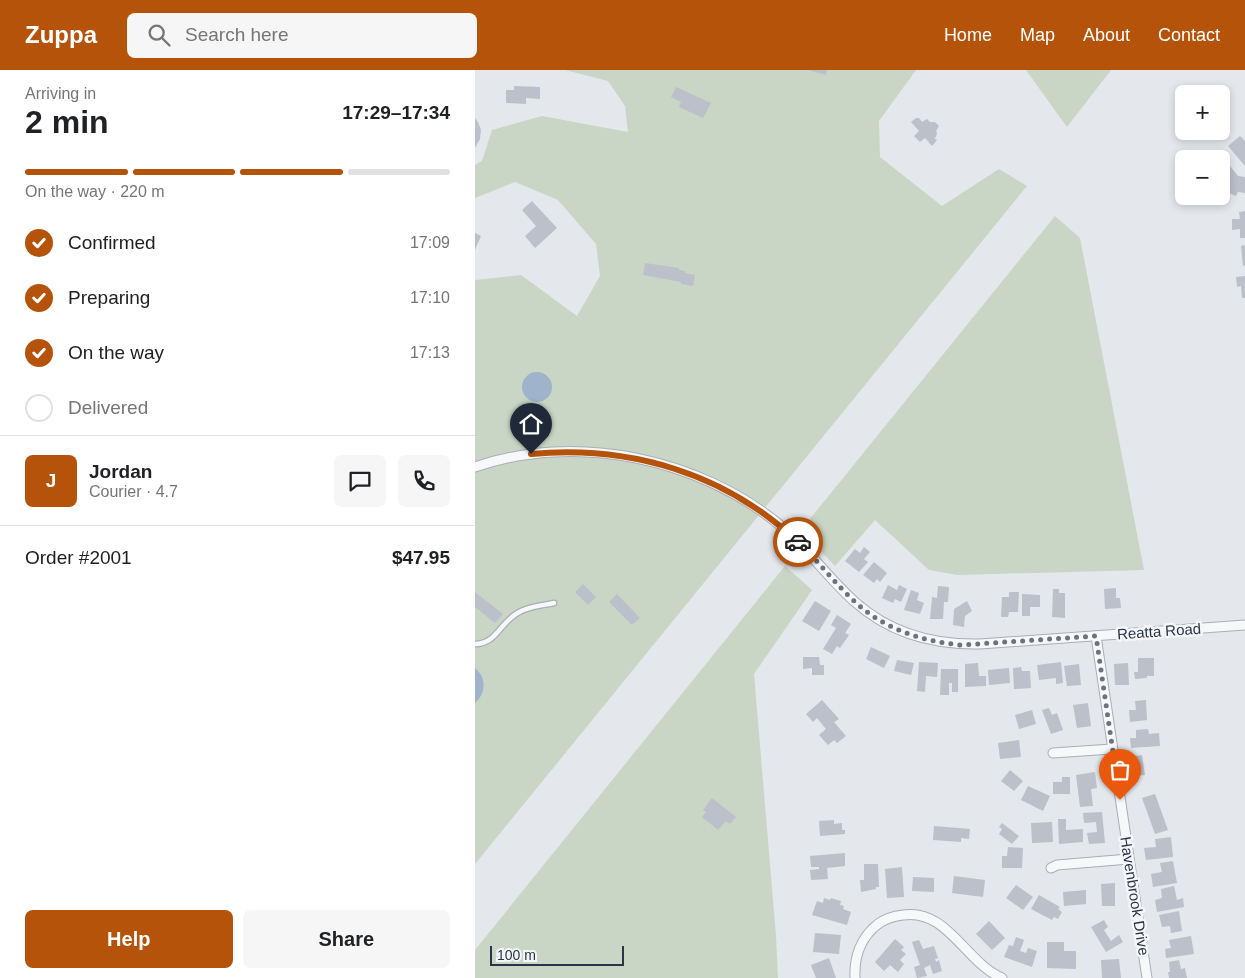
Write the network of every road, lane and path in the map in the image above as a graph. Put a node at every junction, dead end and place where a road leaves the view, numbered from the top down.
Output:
1 (475, 467) edge
2 (554, 603) dead end
3 (1245, 625) edge
4 (1096, 636) junction
5 (475, 644) edge
6 (1112, 750) junction
7 (1053, 753) dead end
8 (1129, 859) junction
9 (1051, 868) dead end
10 (855, 978) edge
11 (1002, 978) edge
12 (1147, 978) edge

1 - 4 street, Reatta Road
2 - 5 lane
3 - 4 street, Reatta Road
4 - 6 street, Havenbrook Drive
6 - 7 street
6 - 8 street, Havenbrook Drive
8 - 9 street
8 - 12 street, Havenbrook Drive
10 - 11 street

